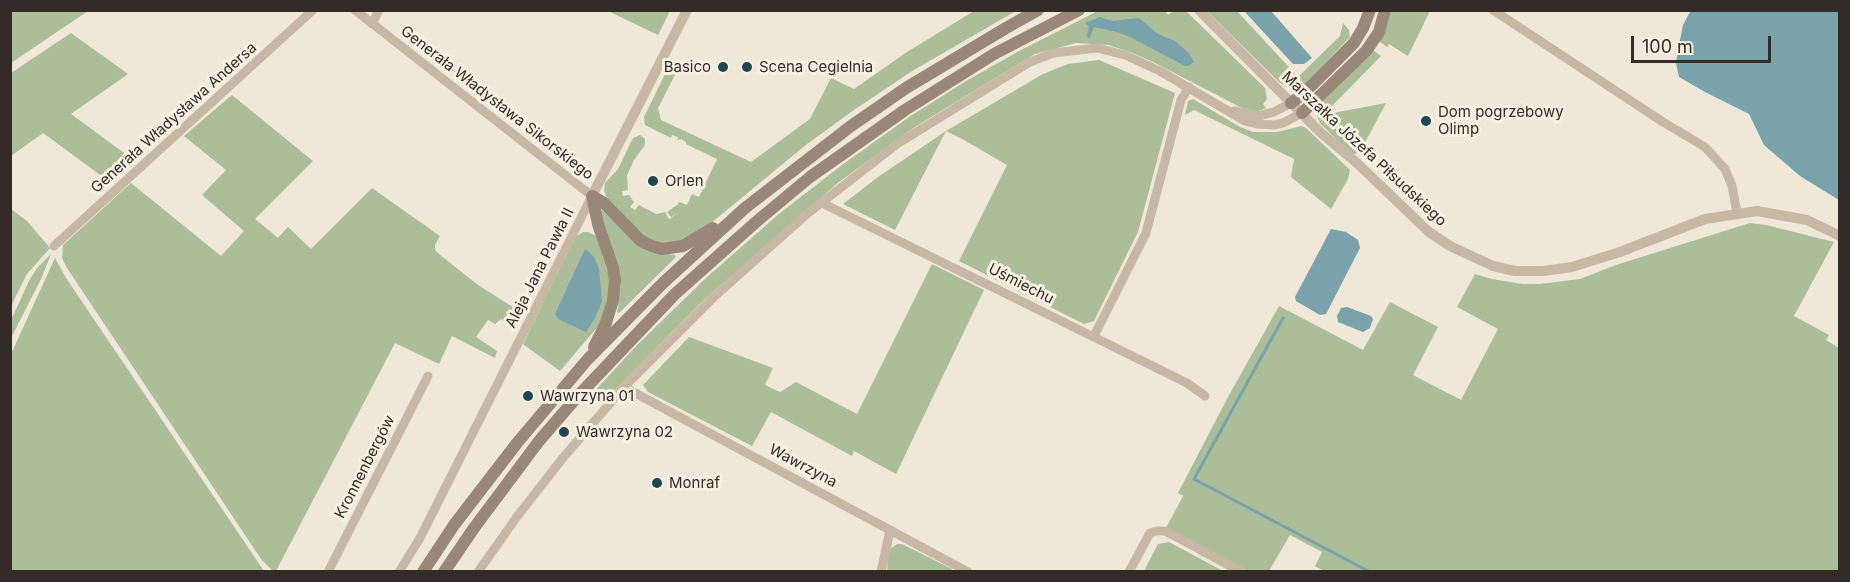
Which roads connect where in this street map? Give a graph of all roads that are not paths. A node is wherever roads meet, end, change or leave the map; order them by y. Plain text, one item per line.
1 (313, 10) edge
2 (356, 10) edge
3 (380, 10) edge
4 (687, 10) edge
5 (1038, 10) edge
6 (1079, 10) edge
7 (1199, 10) edge
8 (1370, 10) edge
9 (1385, 10) edge
10 (1493, 10) edge
11 (372, 24) junction
12 (1189, 87) junction
13 (1291, 103) junction
14 (1226, 108) junction
15 (1302, 113) junction
16 (592, 196) junction
17 (822, 203) junction
18 (745, 208) junction
19 (1737, 213) junction
20 (1839, 236) edge
21 (54, 246) dead end
22 (1094, 336) junction
23 (587, 360) junction
24 (428, 376) dead end
25 (624, 387) junction
26 (1205, 396) dead end
27 (891, 530) junction
28 (328, 572) edge
29 (399, 572) edge
30 (423, 572) edge
31 (444, 572) edge
32 (478, 572) edge
33 (881, 572) edge
34 (968, 572) edge
35 (1129, 572) edge
36 (1241, 572) edge

1 - 21 street, Generała Władysława Andersa
2 - 11 street, Generała Władysława Sikorskiego
3 - 11 street
4 - 16 street, Aleja Jana Pawła II
5 - 18 main road
6 - 31 main road
7 - 13 street, Marszałka Józefa Piłsudskiego
8 - 13 main road
9 - 15 main road
10 - 19 street
11 - 16 street, Generała Władysława Sikorskiego
12 - 14 street
12 - 17 street
12 - 22 street
13 - 14 street
13 - 15 street, Marszałka Józefa Piłsudskiego
14 - 15 street
15 - 19 street, Marszałka Józefa Piłsudskiego
16 - 18 main road
16 - 23 main road
16 - 29 street, Aleja Jana Pawła II
17 - 22 street, Uśmiechu
17 - 25 street
18 - 23 main road
19 - 20 street, Marszałka Józefa Piłsudskiego
22 - 26 street, Uśmiechu
23 - 30 main road
24 - 28 street, Kronnenbergów
25 - 27 street, Wawrzyna
25 - 32 street
27 - 33 street
27 - 34 street, Wawrzyna
35 - 36 street

